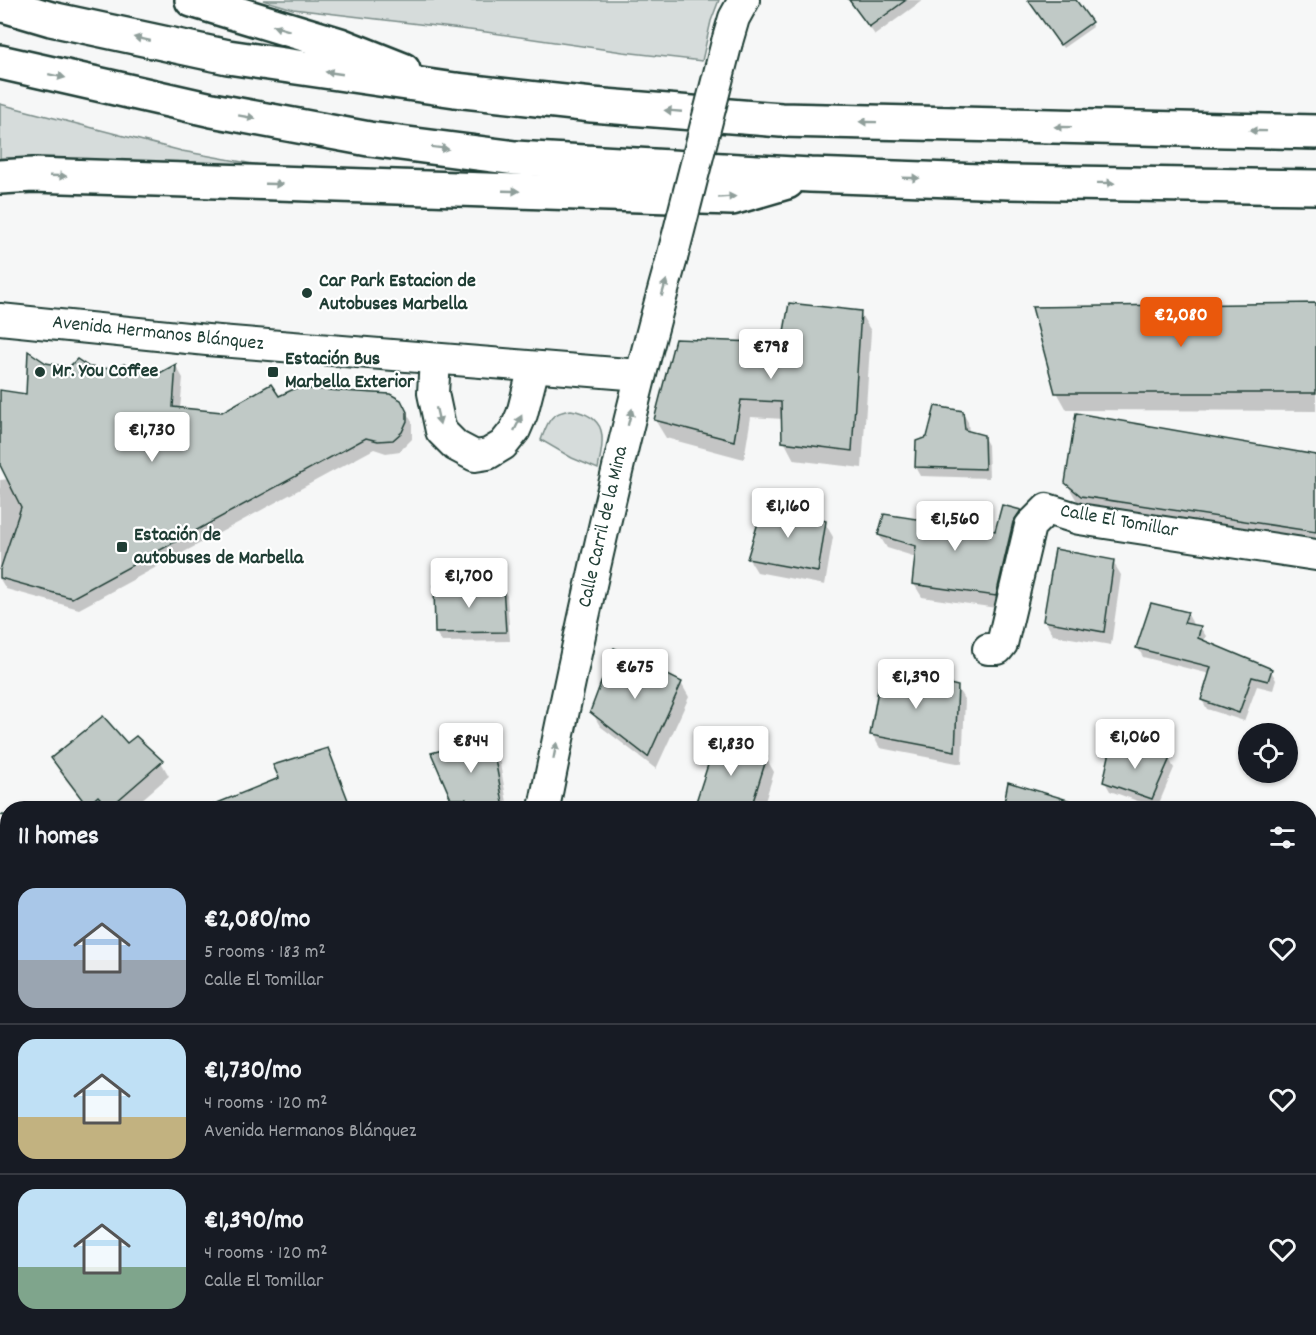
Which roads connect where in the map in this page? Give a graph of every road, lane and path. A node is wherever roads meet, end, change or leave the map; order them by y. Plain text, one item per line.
1 (192, 0) edge
2 (744, 0) edge
3 (0, 4) edge
4 (0, 62) edge
5 (455, 90) junction
6 (1316, 132) edge
7 (810, 175) junction
8 (0, 177) edge
9 (1316, 187) edge
10 (0, 319) edge
11 (435, 359) junction
12 (534, 368) junction
13 (640, 375) junction
14 (1316, 555) edge
15 (988, 649) dead end
16 (545, 801) edge

5 -> 1 highway
13 -> 2 street, Calle Carril de la Mina, bridge
5 -> 3 highway
4 -> 7 highway
6 -> 5 highway
8 -> 7 highway
7 -> 9 highway
10 - 11 street, Avenida Hermanos Blánquez
11 - 12 street, Avenida Hermanos Blánquez
11 -> 12 street
12 - 13 street, Avenida Hermanos Blánquez
16 -> 13 street, Calle Carril de la Mina
14 - 15 street, Calle El Tomillar

